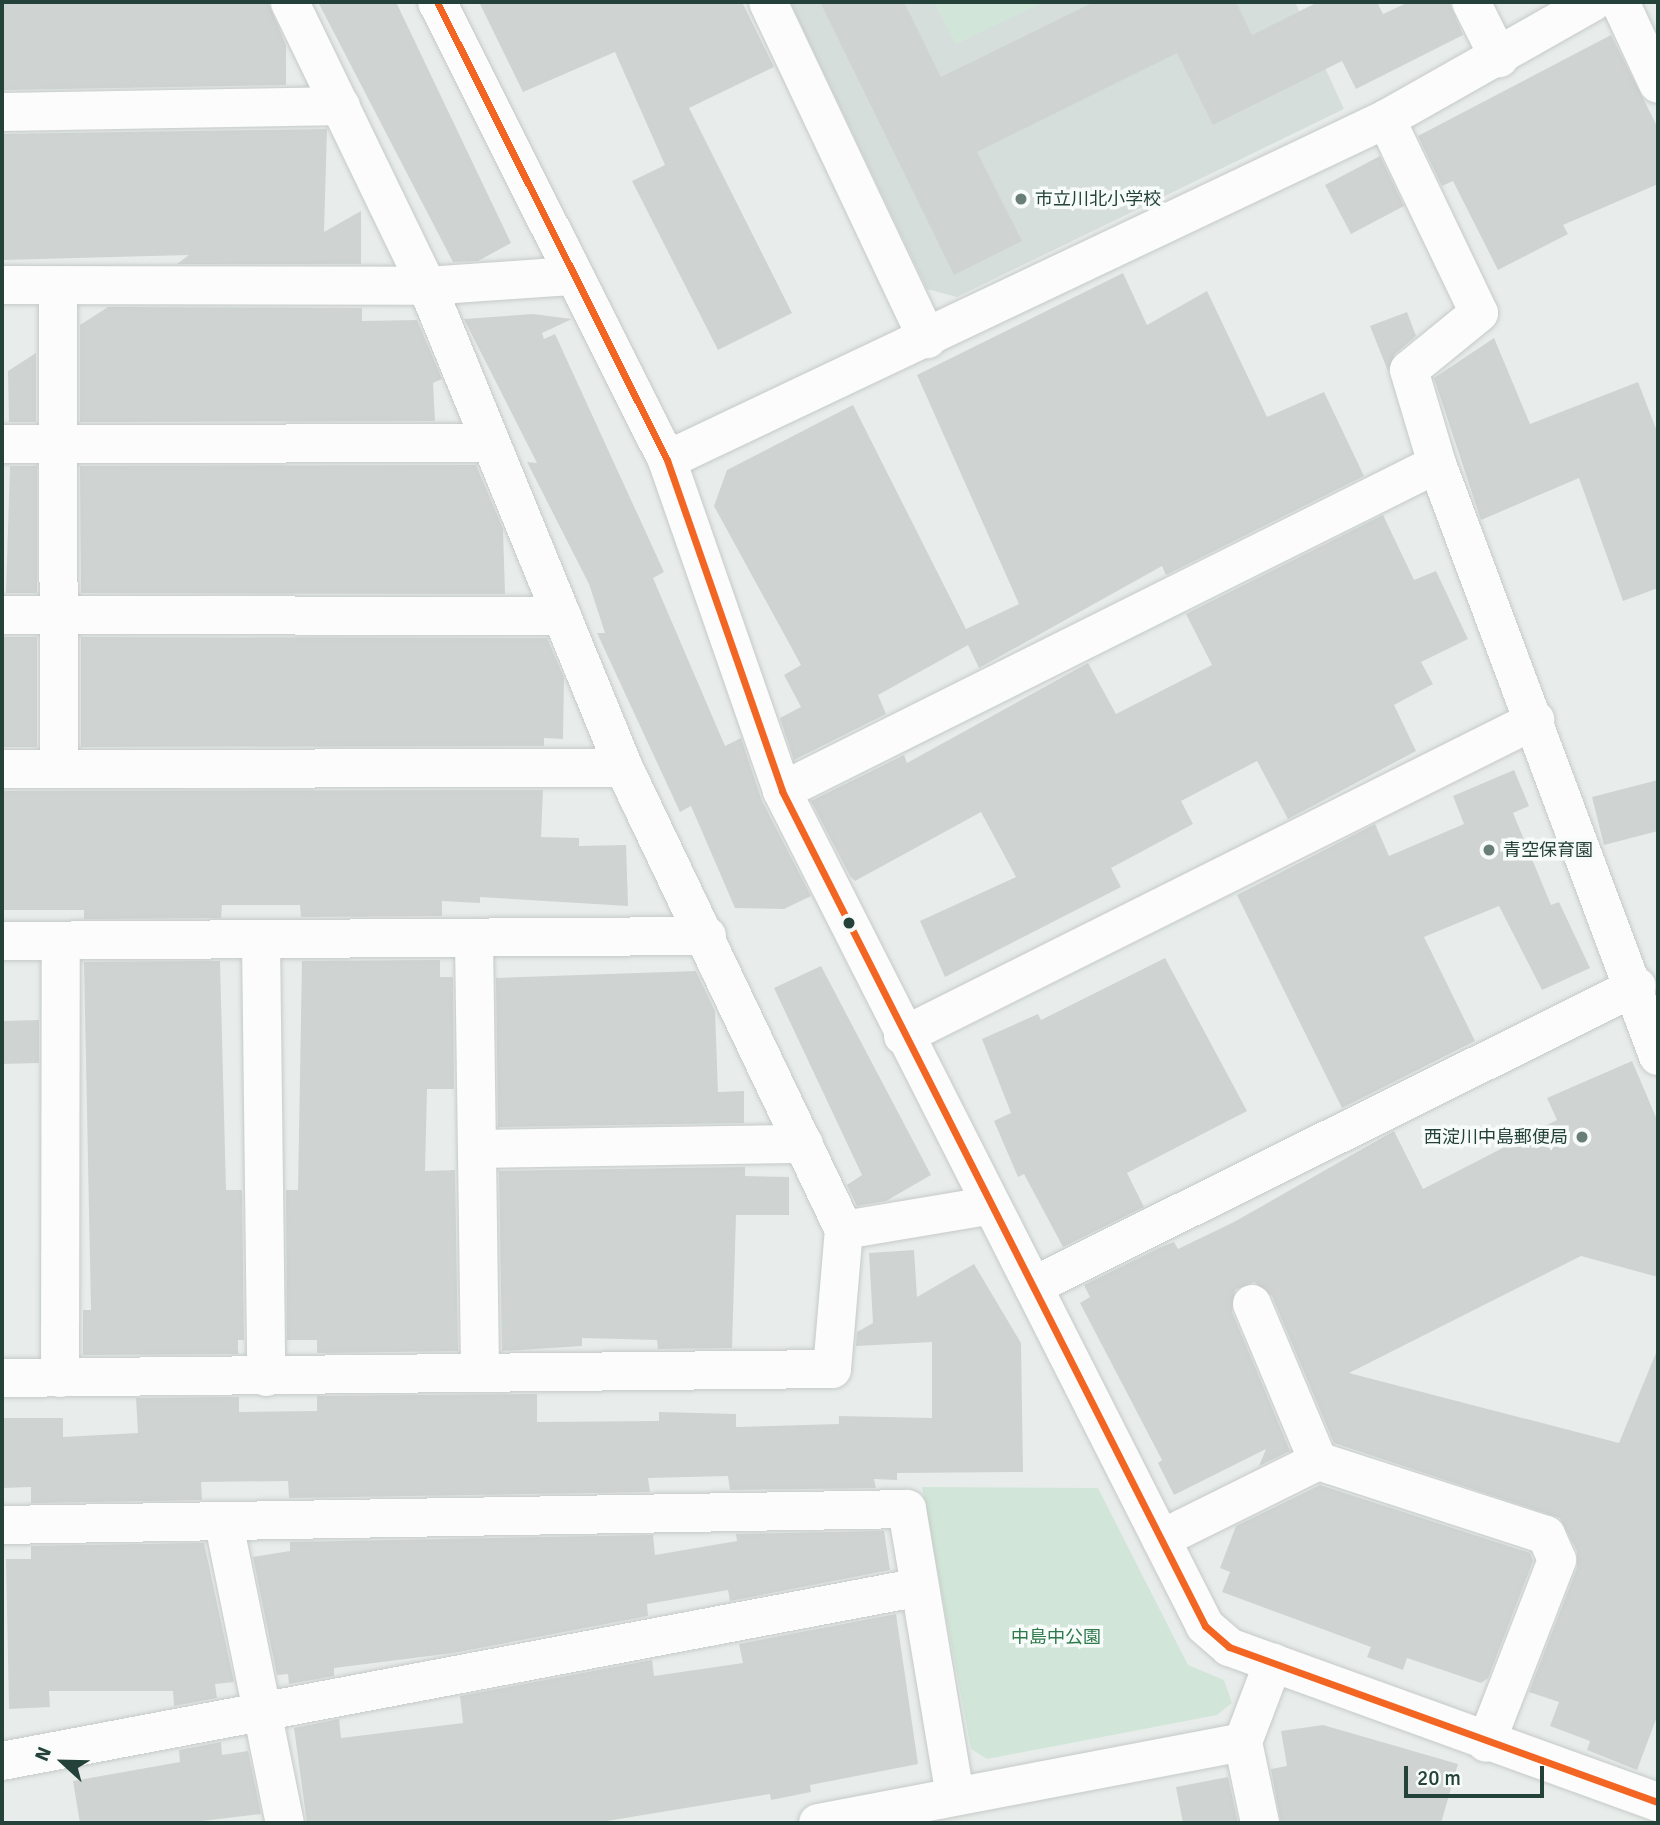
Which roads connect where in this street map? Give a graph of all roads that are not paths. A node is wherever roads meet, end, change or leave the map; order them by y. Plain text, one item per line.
1 (290, 2) edge
2 (437, 2) edge
3 (768, 2) edge
4 (1471, 2) edge
5 (1593, 2) edge
6 (1620, 2) edge
7 (1499, 58) junction
8 (1658, 84) edge
9 (341, 106) junction
10 (2, 112) edge
11 (1386, 119) junction
12 (571, 276) junction
13 (2, 285) edge
14 (58, 286) junction
15 (427, 286) junction
16 (927, 338) junction
17 (491, 443) junction
18 (2, 444) edge
19 (59, 444) junction
20 (667, 460) junction
21 (1437, 464) junction
22 (58, 614) junction
23 (2, 615) edge
24 (562, 616) junction
25 (1535, 720) junction
26 (624, 768) junction
27 (2, 769) edge
28 (60, 769) junction
29 (782, 791) junction
30 (707, 936) junction
31 (474, 938) junction
32 (261, 940) junction
33 (2, 941) edge
34 (61, 941) junction
35 (1637, 986) junction
36 (903, 1036) junction
37 (1658, 1056) edge
38 (804, 1144) junction
39 (477, 1149) junction
40 (987, 1206) junction
41 (844, 1230) junction
42 (1033, 1286) junction
43 (1252, 1304) dead end
44 (480, 1373) junction
45 (266, 1377) junction
46 (2, 1378) edge
47 (60, 1378) junction
48 (1318, 1461) junction
49 (224, 1524) junction
50 (2, 1525) edge
51 (1161, 1539) junction
52 (920, 1587) junction
53 (1273, 1663) junction
54 (262, 1711) junction
55 (1243, 1742) junction
56 (1486, 1743) junction
57 (2, 1761) edge
58 (955, 1796) junction
59 (1658, 1801) edge
60 (285, 1823) edge
61 (818, 1823) edge
62 (1260, 1823) edge

1 - 9 street
2 - 12 street
3 - 16 street
4 - 7 street
5 - 7 street
6 - 8 street
7 - 11 street
9 - 10 street
9 - 15 street
11 - 16 street
11 - 21 street
12 - 15 street
12 - 20 street
13 - 14 street
14 - 15 street
14 - 19 street
15 - 17 street
16 - 20 street
17 - 19 street
17 - 24 street
18 - 19 street
19 - 22 street
20 - 29 street
21 - 25 street
21 - 29 street
22 - 23 street
22 - 24 street
22 - 28 street
24 - 26 street
25 - 35 street
25 - 36 street
26 - 28 street
26 - 30 street
27 - 28 street
29 - 36 street
30 - 31 street
30 - 38 street
31 - 32 street
31 - 39 street
32 - 34 street
32 - 45 street
33 - 34 street
34 - 47 street
35 - 37 street
35 - 42 street
36 - 40 street
38 - 39 street
38 - 41 street
39 - 44 street
40 - 41 street
40 - 42 street
41 - 44 street
42 - 51 street
43 - 48 street
44 - 45 street
45 - 47 street
46 - 47 street
48 - 51 street
48 - 56 street
49 - 50 street
49 - 52 street
49 - 54 street
51 - 53 street
52 - 54 street
52 - 58 street
53 - 55 street
53 - 56 street
54 - 57 street
54 - 60 street
55 - 58 street
55 - 62 street
56 - 59 street
58 - 61 street

